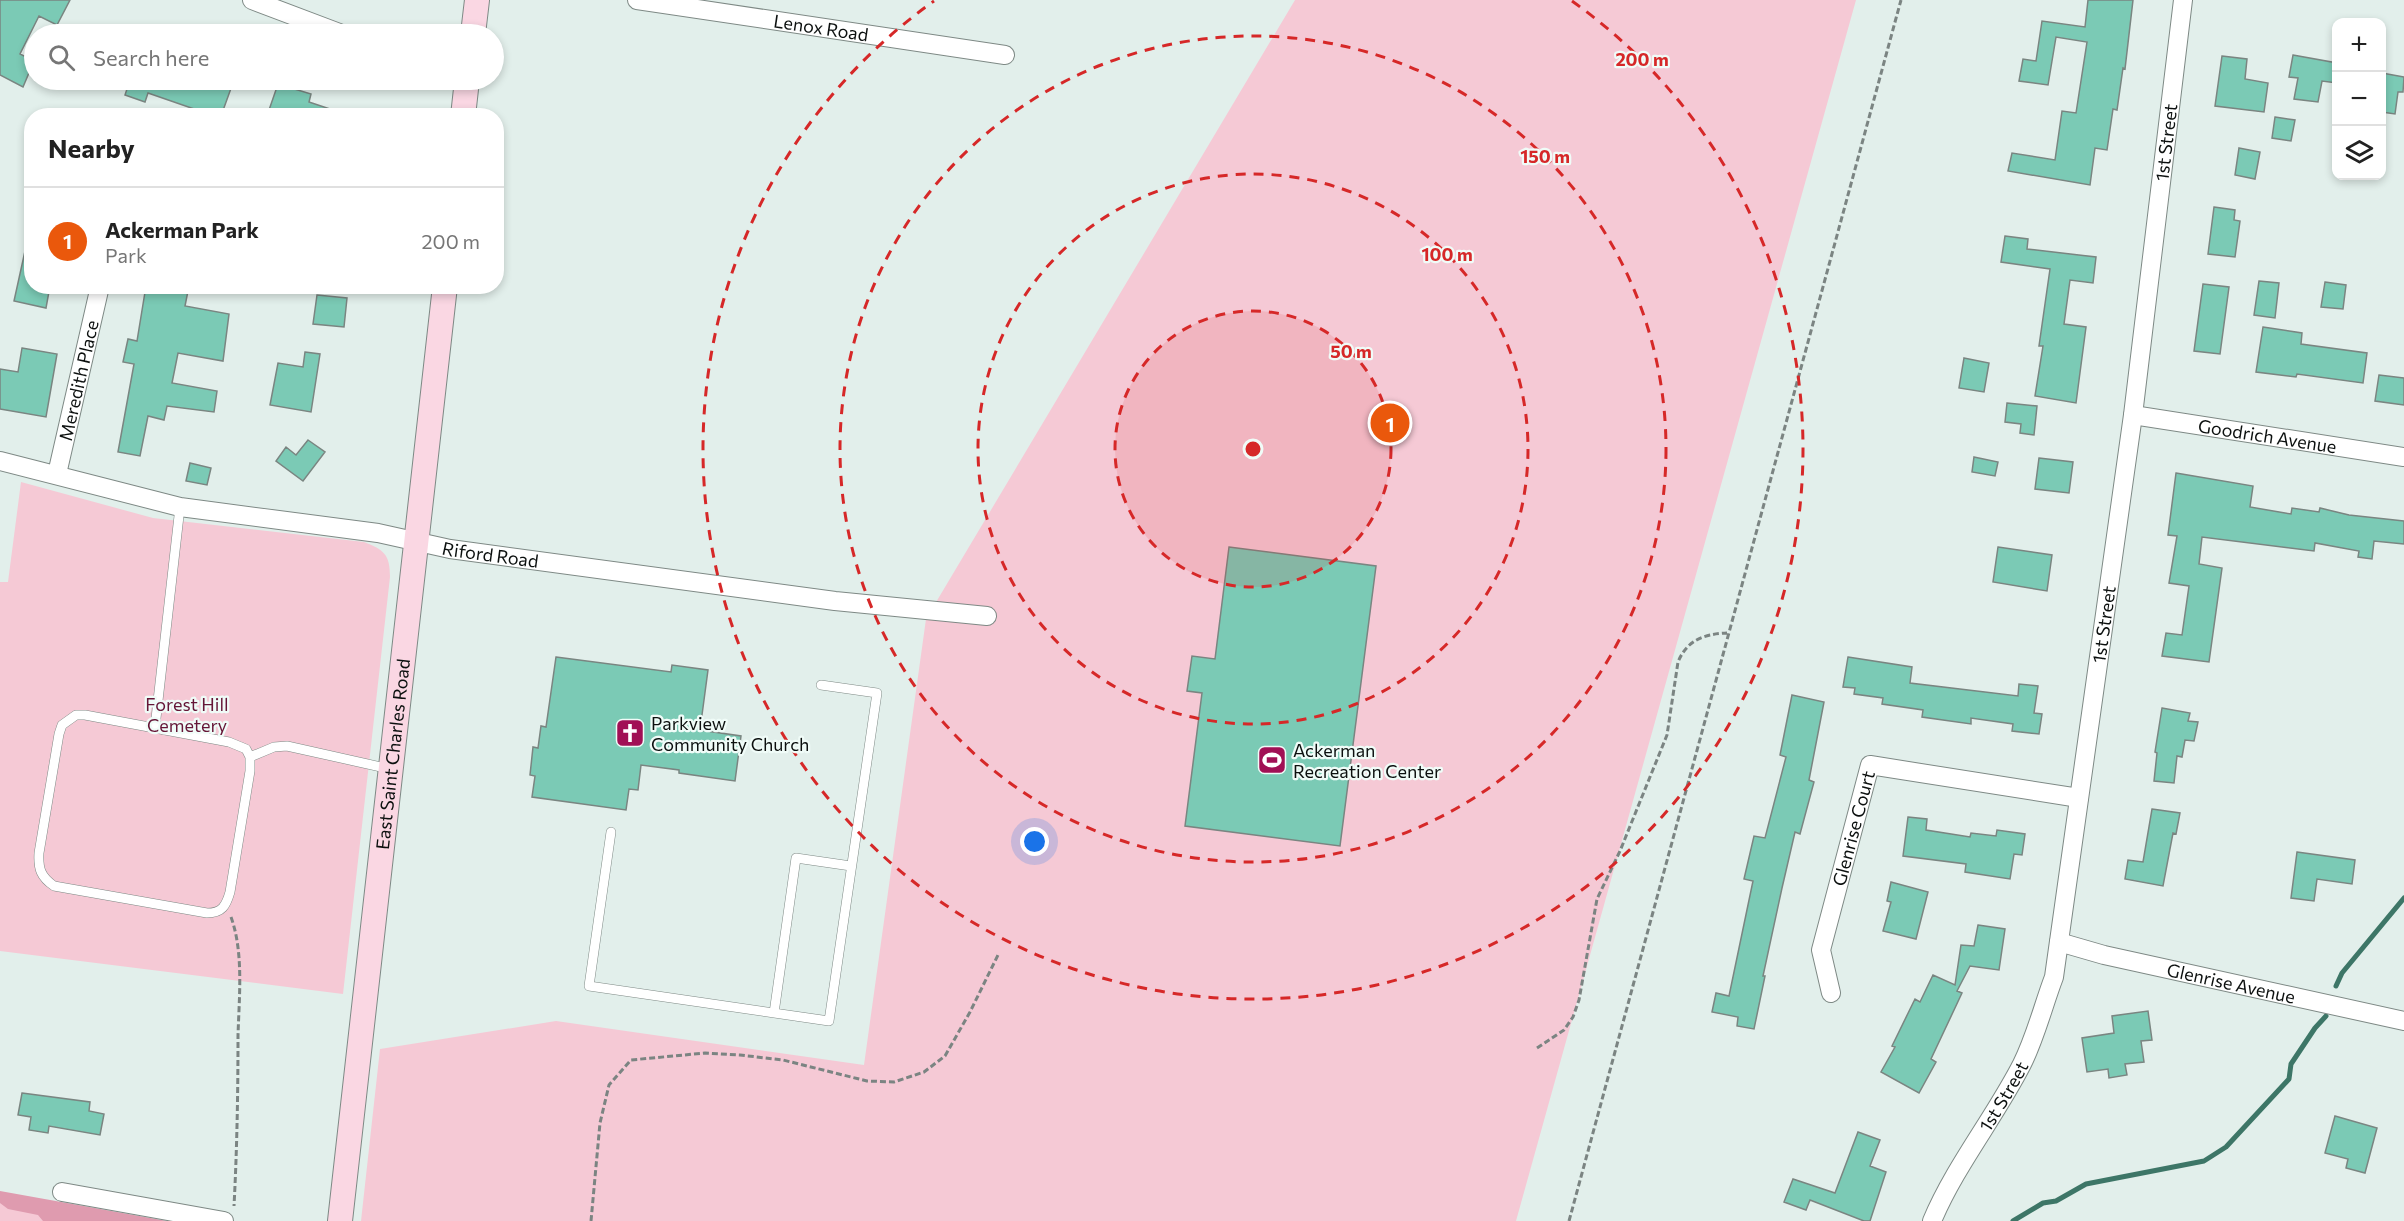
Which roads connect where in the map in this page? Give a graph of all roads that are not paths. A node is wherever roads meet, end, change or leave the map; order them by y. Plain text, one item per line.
1 (252, 0) edge
2 (477, 0) edge
3 (637, 0) edge
4 (2183, 0) edge
5 (316, 24) edge
6 (474, 24) edge
7 (1005, 56) dead end
8 (464, 90) edge
9 (463, 108) edge
10 (98, 294) edge
11 (444, 294) edge
12 (2133, 415) junction
13 (2404, 457) edge
14 (0, 461) edge
15 (57, 474) junction
16 (180, 507) junction
17 (416, 541) junction
18 (987, 616) dead end
19 (821, 685) dead end
20 (155, 727) junction
21 (250, 757) junction
22 (390, 769) junction
23 (2079, 798) junction
24 (611, 832) dead end
25 (851, 866) junction
26 (2059, 942) junction
27 (1832, 993) dead end
28 (774, 1013) junction
29 (2404, 1021) edge
30 (62, 1192) dead end
31 (229, 1215) edge
32 (340, 1221) edge
33 (1932, 1221) edge

1 - 5 street
2 - 6 main road
3 - 7 street, Lenox Road
4 - 12 street, 1st Street
8 - 9 main road
10 - 15 street, Meredith Place
11 - 17 main road, East Saint Charles Road
12 - 13 street, Goodrich Avenue
12 - 23 street, 1st Street
14 - 15 street, Riford Road
15 - 16 street, Riford Road
16 - 17 street, Riford Road
16 - 20 lane
17 - 18 street, Riford Road
17 - 22 main road, East Saint Charles Road
19 - 25 lane
20 - 21 lane
20 - 21 lane
21 - 22 lane
22 - 32 main road, East Saint Charles Road
23 - 26 street, 1st Street
23 - 27 street, Glenrise Court
24 - 28 lane
25 - 28 lane
25 - 28 lane
26 - 29 street, Glenrise Avenue
26 - 33 street, 1st Street
30 - 31 street

